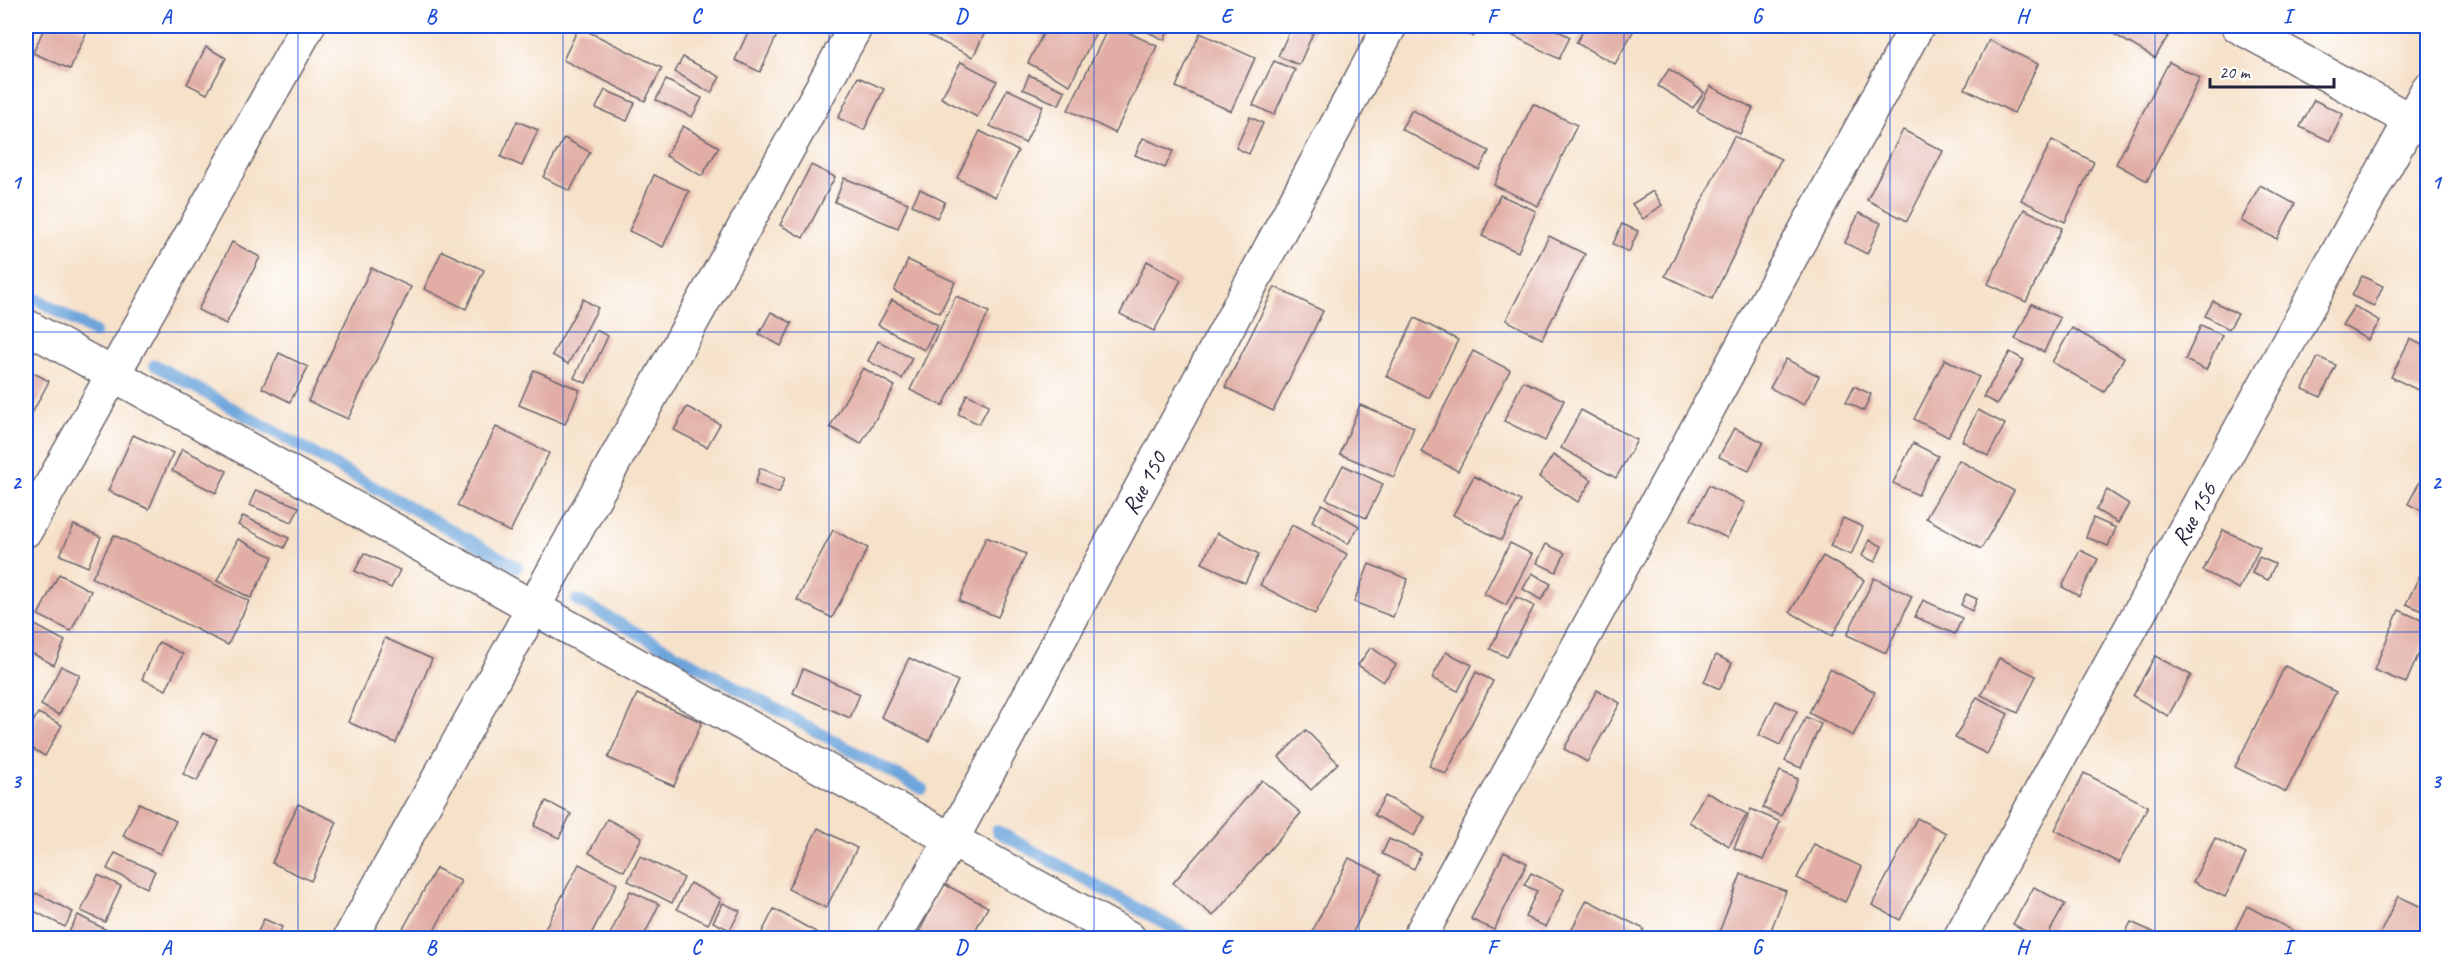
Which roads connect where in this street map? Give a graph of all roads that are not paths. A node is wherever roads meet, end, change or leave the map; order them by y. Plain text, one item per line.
1 (308, 26) edge
2 (856, 26) edge
3 (1390, 26) edge
4 (1917, 26) edge
5 (2238, 26) edge
6 (2427, 89) edge
7 (2419, 125) edge
8 (26, 326) edge
9 (112, 372) junction
10 (26, 530) edge
11 (533, 608) junction
12 (951, 841) junction
13 (350, 939) edge
14 (893, 939) edge
15 (1129, 939) edge
16 (1419, 939) edge
17 (1960, 939) edge

1 - 9 street
2 - 11 street
3 - 12 street, Rue 150
4 - 16 street
5 - 7 street
6 - 7 street, Rue 156
7 - 17 street, Rue 156
8 - 9 street
9 - 10 street
9 - 11 street
11 - 12 street
11 - 13 street
12 - 14 street, Rue 150
12 - 15 street

